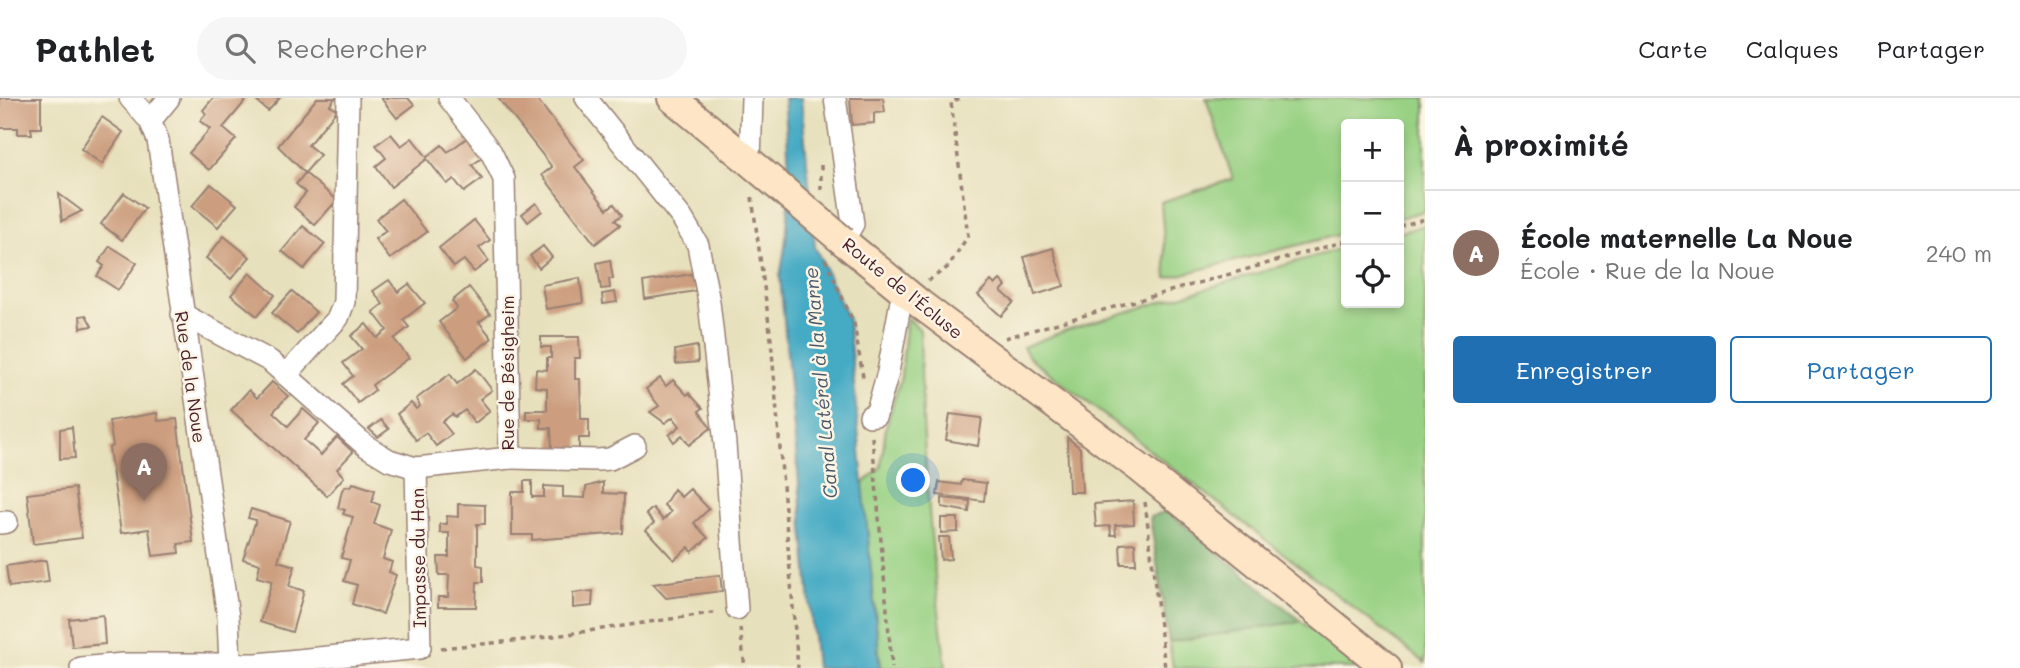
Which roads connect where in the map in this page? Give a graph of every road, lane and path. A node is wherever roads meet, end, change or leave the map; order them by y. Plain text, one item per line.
1 (130, 98) edge
2 (169, 98) edge
3 (348, 98) edge
4 (449, 98) edge
5 (586, 98) edge
6 (672, 98) edge
7 (752, 98) edge
8 (835, 98) edge
9 (961, 98) edge
10 (150, 121) junction
11 (750, 162) junction
12 (821, 167) dead end
13 (821, 190) dead end
14 (1425, 219) edge
15 (1404, 225) edge
16 (843, 240) junction
17 (1341, 242) edge
18 (903, 290) junction
19 (182, 314) junction
20 (976, 346) junction
21 (286, 375) junction
22 (870, 416) dead end
23 (635, 446) dead end
24 (510, 457) junction
25 (416, 468) junction
26 (1141, 469) junction
27 (737, 609) junction
28 (420, 648) junction
29 (230, 664) junction
30 (81, 668) edge
31 (745, 668) edge
32 (798, 668) edge
33 (1165, 668) edge
34 (1387, 668) edge

1 - 10 street, Rue de la Noue
2 - 10 street
3 - 21 street
4 - 24 street, Rue de Bésigheim
5 - 27 street
6 - 11 main road, Route de l'Écluse
7 - 11 street
8 - 16 street
9 - 18 path
10 - 19 street, Rue de la Noue
11 - 16 main road, Route de l'Écluse, bridge
11 - 32 path
12 - 13 path
14 - 15 path
16 - 18 main road, Route de l'Écluse
17 - 20 path
18 - 20 main road, Route de l'Écluse
18 - 22 street
19 - 21 street, Rue de Bésigheim
19 - 29 street, Rue de la Noue
20 - 26 main road, Route de l'Écluse
21 - 25 street, Rue de Bésigheim
23 - 24 street
24 - 25 street, Rue de Bésigheim
25 - 28 street, Impasse du Han
26 - 33 path
26 - 34 main road, Route de l'Écluse
27 - 28 path
27 - 31 path
28 - 29 street
29 - 30 street

